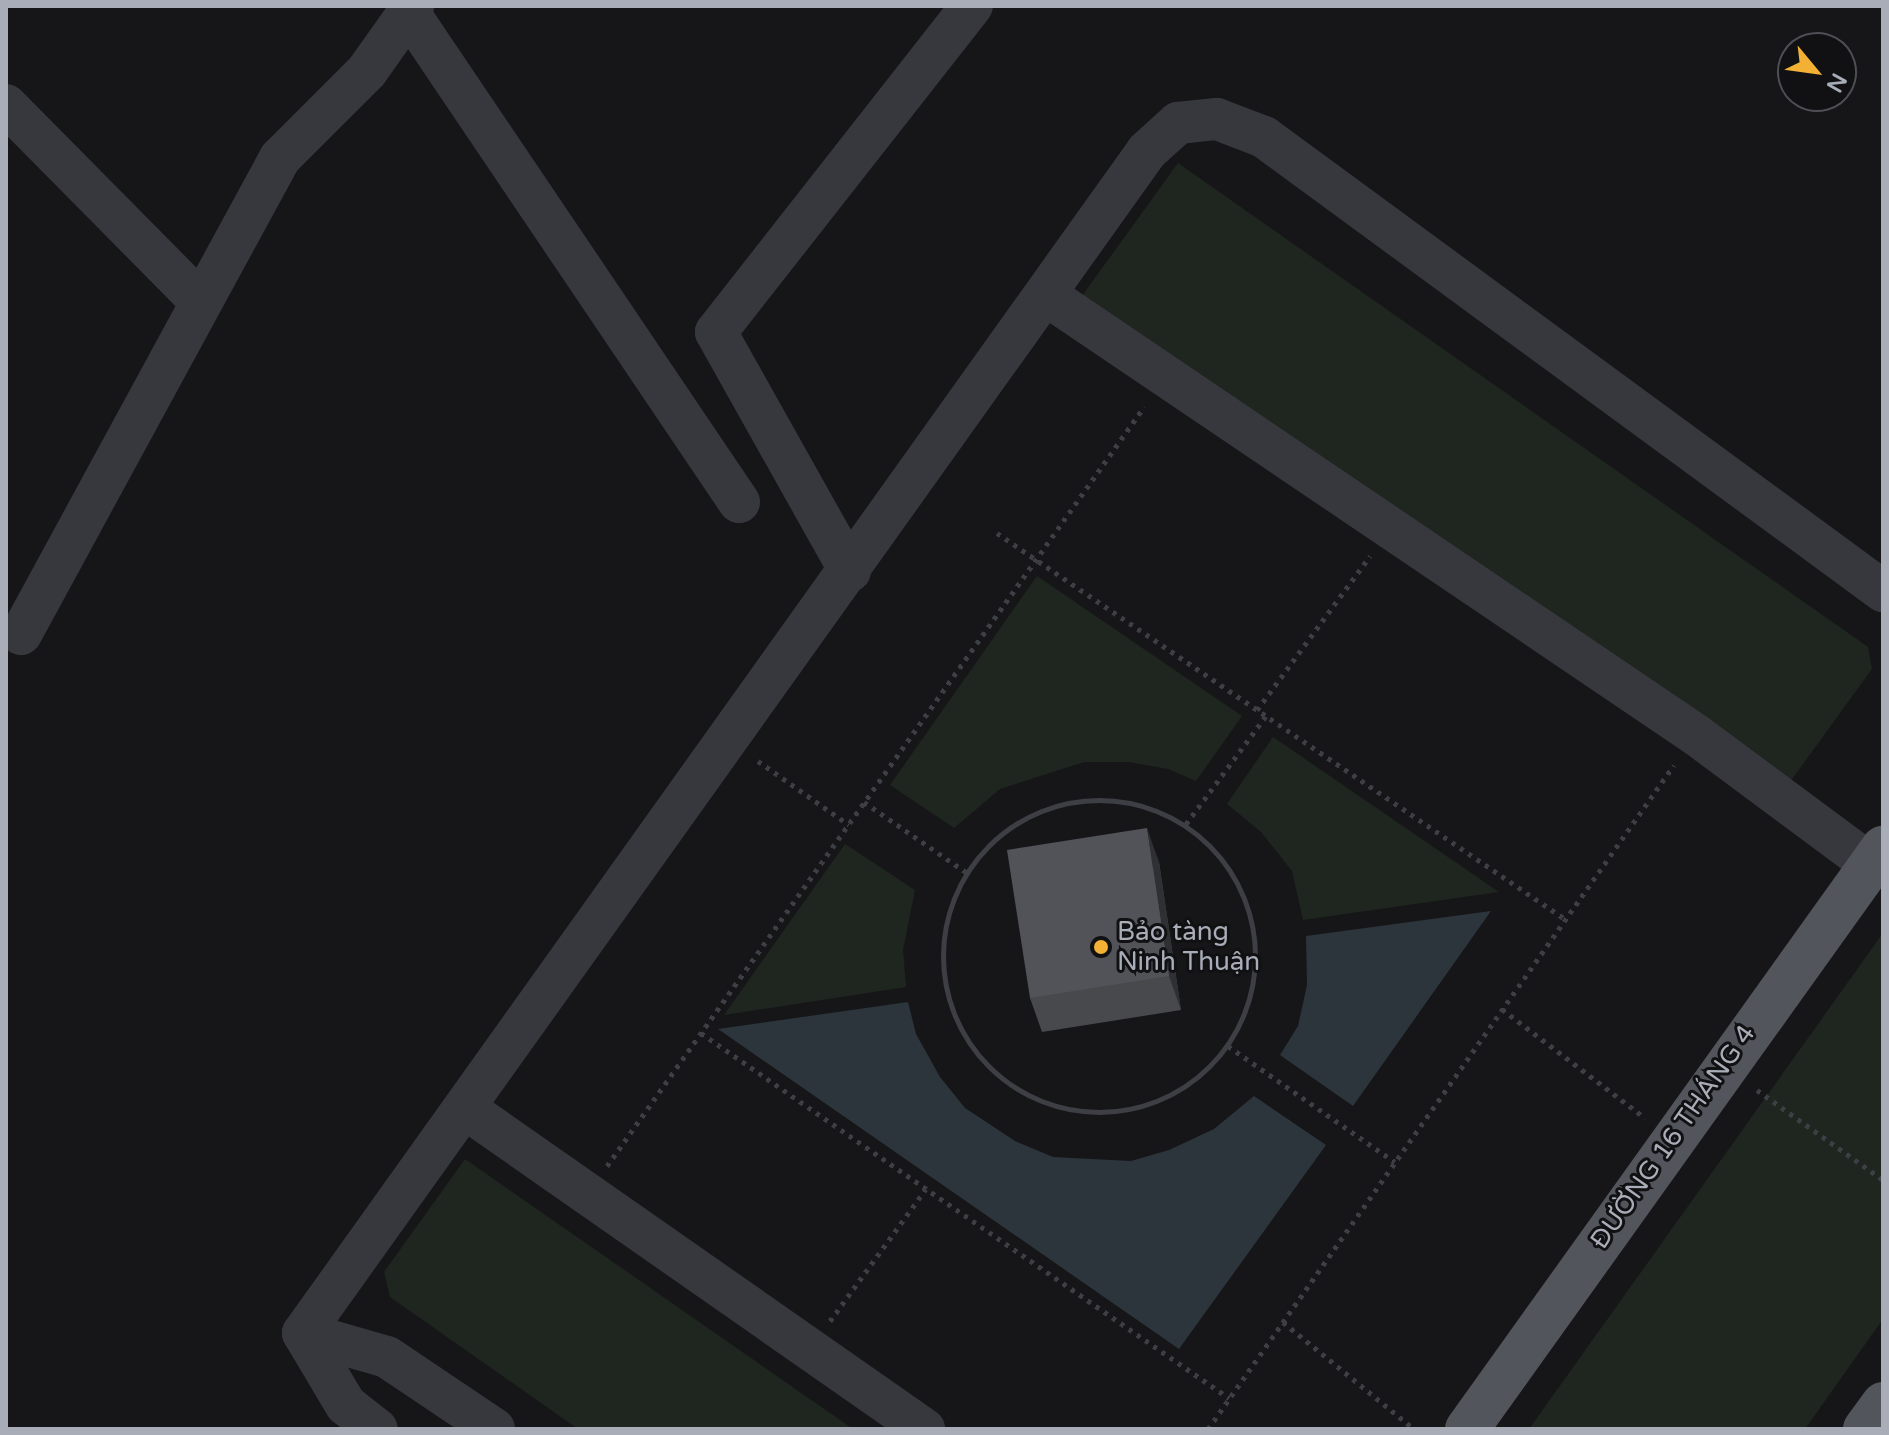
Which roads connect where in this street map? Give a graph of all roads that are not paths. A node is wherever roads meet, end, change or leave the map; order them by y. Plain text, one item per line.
1 (972, 6) edge
2 (411, 9) edge
3 (6, 105) edge
4 (1046, 295) junction
5 (200, 301) junction
6 (739, 502) dead end
7 (850, 571) junction
8 (1883, 591) edge
9 (21, 634) dead end
10 (1876, 856) edge
11 (466, 1109) junction
12 (303, 1333) junction
13 (1883, 1404) edge
14 (371, 1427) edge
15 (494, 1429) edge
16 (924, 1429) edge
17 (1467, 1429) edge
18 (1865, 1429) edge

1 - 7 street
2 - 5 street
2 - 6 street
3 - 5 street
4 - 7 street
4 - 8 street
4 - 10 street
5 - 9 street
7 - 11 street
10 - 17 main road, ĐƯỜNG 16 THÁNG 4
11 - 12 street
11 - 16 street
12 - 14 street
12 - 15 street
13 - 18 main road

